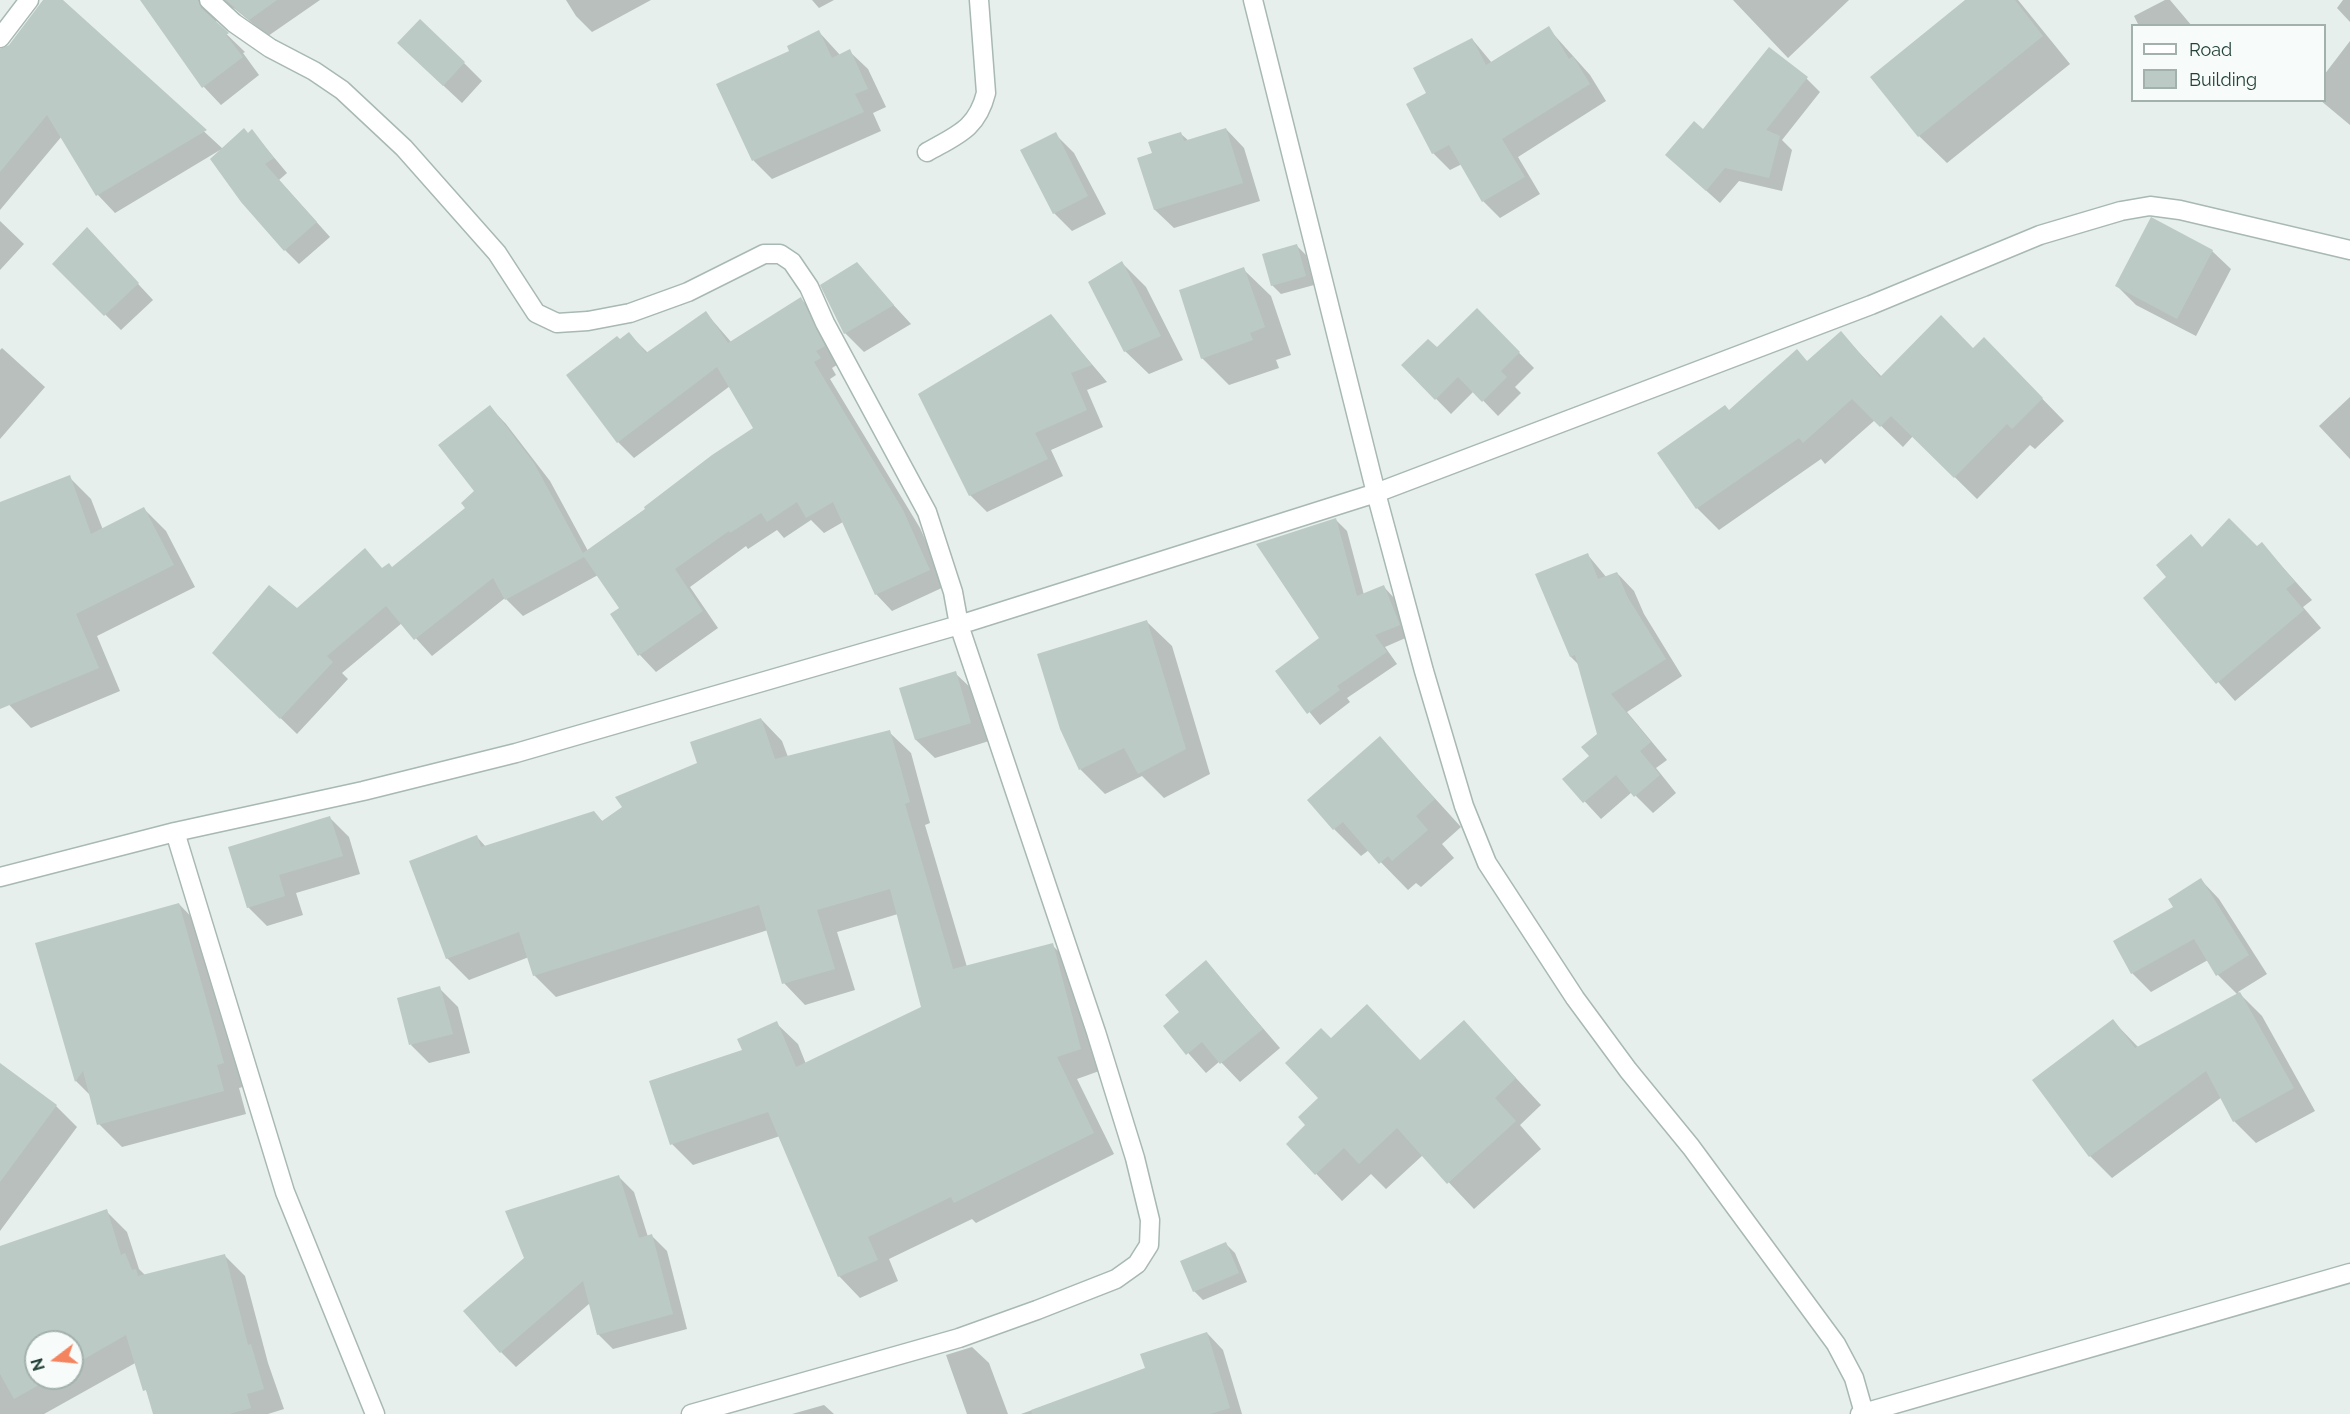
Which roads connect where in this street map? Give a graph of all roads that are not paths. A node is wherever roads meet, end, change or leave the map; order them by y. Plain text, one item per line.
1 (29, 0) edge
2 (209, 0) edge
3 (979, 0) edge
4 (1253, 0) edge
5 (0, 38) edge
6 (927, 152) dead end
7 (2350, 250) edge
8 (1376, 493) junction
9 (959, 625) junction
10 (175, 832) junction
11 (0, 877) edge
12 (2350, 1273) edge
13 (1862, 1413) edge
14 (375, 1414) edge
15 (691, 1414) edge

1 - 5 street
2 - 9 street
3 - 6 street
4 - 8 street
7 - 8 street
8 - 9 street
8 - 13 street
9 - 10 street
9 - 15 street
10 - 11 street
10 - 14 street
12 - 13 street

